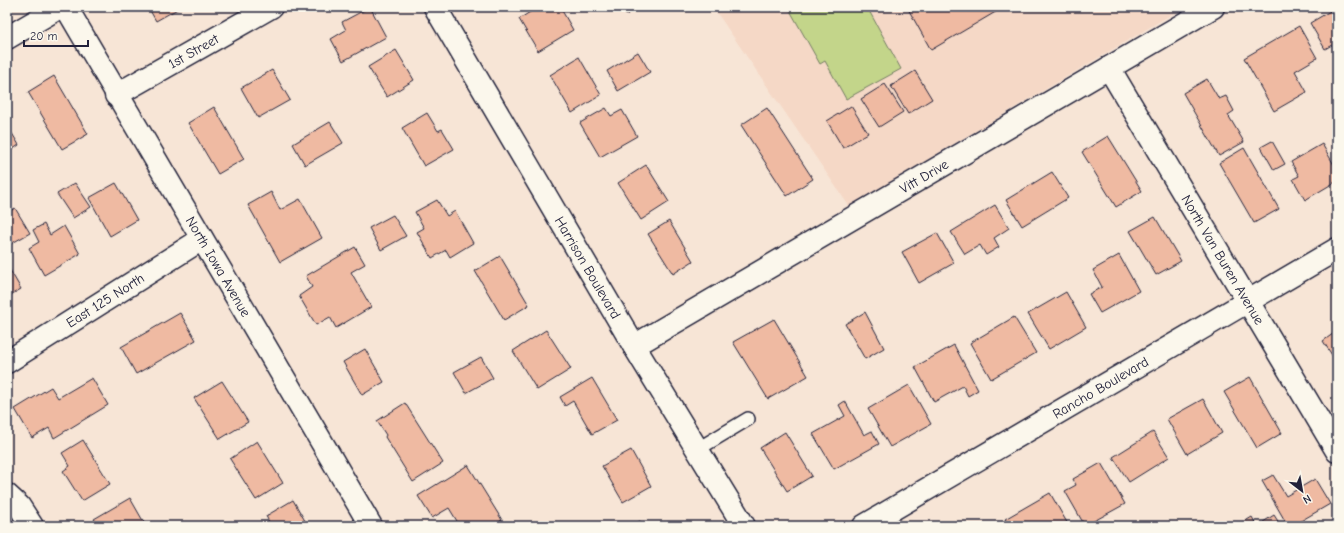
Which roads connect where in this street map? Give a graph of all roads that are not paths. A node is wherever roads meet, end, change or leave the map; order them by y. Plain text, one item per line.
1 (60, 7) edge
2 (66, 7) edge
3 (271, 7) edge
4 (435, 7) edge
5 (1213, 7) edge
6 (7, 38) edge
7 (1110, 68) junction
8 (116, 95) junction
9 (202, 239) junction
10 (1337, 249) edge
11 (1247, 301) junction
12 (634, 346) junction
13 (7, 362) edge
14 (748, 419) dead end
15 (698, 449) junction
16 (1337, 451) edge
17 (7, 495) edge
18 (32, 526) edge
19 (371, 526) edge
20 (744, 526) edge
21 (864, 526) edge

1 - 6 street
2 - 8 street, North Iowa Avenue
3 - 8 street, 1st Street
4 - 12 street, Harrison Boulevard
5 - 7 street, Vitt Drive
7 - 11 street, North Van Buren Avenue
7 - 12 street, Vitt Drive
8 - 9 street, North Iowa Avenue
9 - 13 street, East 125 North
9 - 19 street, North Iowa Avenue
10 - 11 street, Rancho Boulevard
11 - 16 street, North Van Buren Avenue
11 - 21 street, Rancho Boulevard
12 - 15 street, Harrison Boulevard
14 - 15 lane
15 - 20 street, Harrison Boulevard
17 - 18 street

